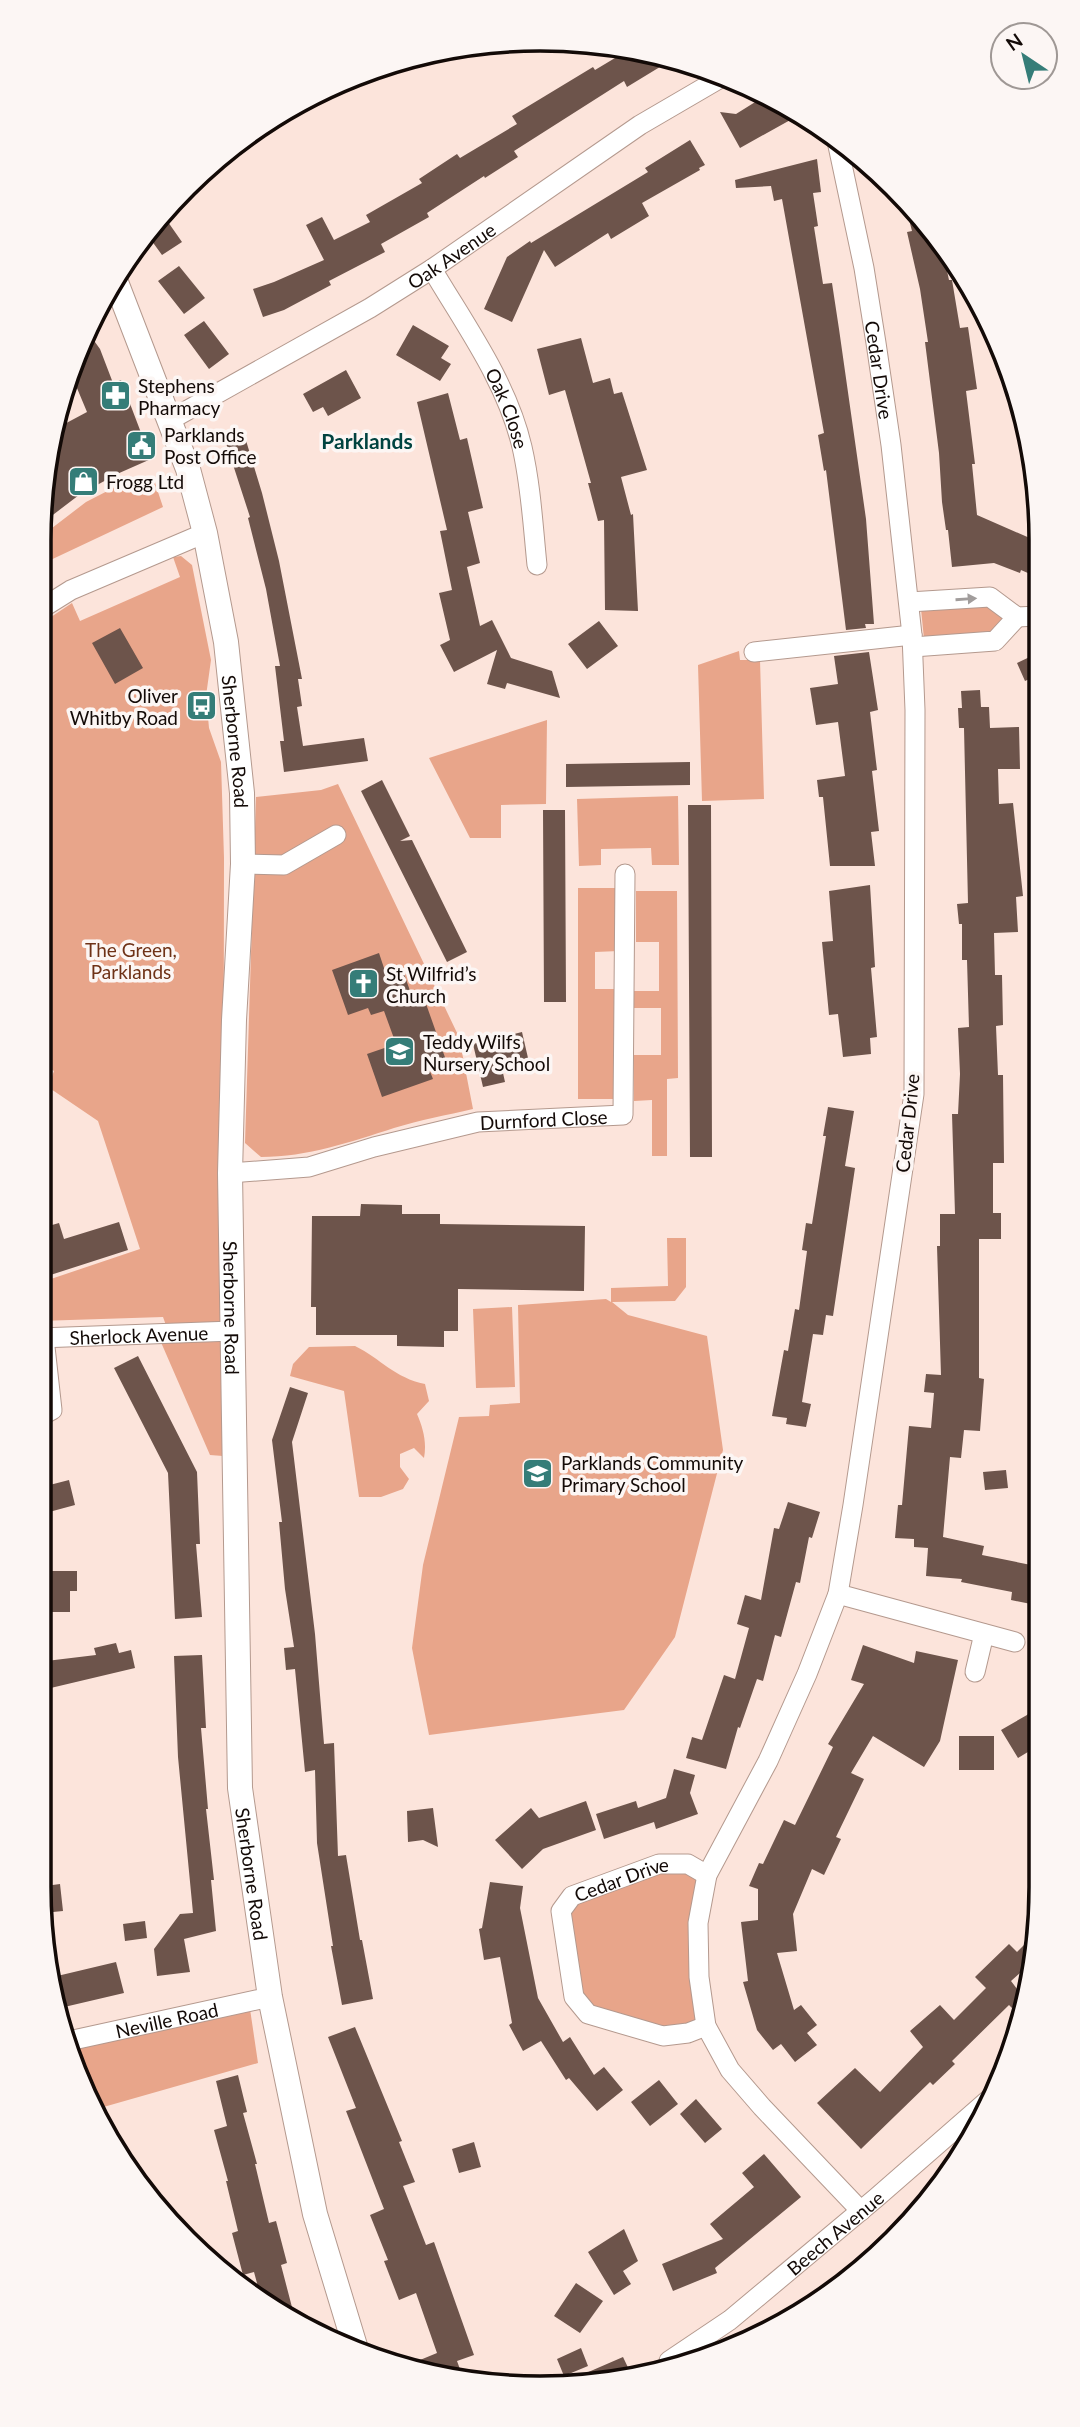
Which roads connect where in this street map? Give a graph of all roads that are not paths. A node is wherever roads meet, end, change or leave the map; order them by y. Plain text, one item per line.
1 (713, 83) edge
2 (841, 154) edge
3 (432, 269) junction
4 (119, 290) edge
5 (170, 420) junction
6 (205, 533) junction
7 (537, 565) dead end
8 (51, 602) edge
9 (909, 602) junction
10 (1029, 616) edge
11 (1017, 617) junction
12 (913, 641) junction
13 (754, 652) dead end
14 (336, 835) dead end
15 (243, 864) junction
16 (625, 874) dead end
17 (230, 1173) junction
18 (233, 1331) junction
19 (51, 1338) edge
20 (838, 1594) junction
21 (984, 1634) junction
22 (1015, 1642) dead end
23 (975, 1672) dead end
24 (707, 1875) junction
25 (270, 1997) junction
26 (706, 2026) junction
27 (75, 2039) edge
28 (974, 2112) edge
29 (861, 2211) junction
30 (353, 2339) edge
31 (674, 2358) edge

1 - 3 street, Oak Avenue
2 - 9 street, Cedar Drive
3 - 5 street, Oak Avenue
3 - 7 street, Oak Close
4 - 5 street, Sherborne Road
5 - 6 street, Sherborne Road
6 - 8 street
6 - 15 street, Sherborne Road
9 -> 11 street
9 - 12 street, Cedar Drive
10 - 11 street
11 - 12 street
12 - 13 street
12 - 20 street, Cedar Drive
14 - 15 street
15 - 17 street, Sherborne Road
16 - 17 street, Durnford Close
17 - 18 street, Sherborne Road
18 - 19 street, Sherlock Avenue
18 - 25 street, Sherborne Road
20 - 21 street
20 - 24 street, Cedar Drive
21 - 22 street
21 - 23 street
24 - 26 street, Cedar Drive
24 - 26 street, Cedar Drive
25 - 27 street, Neville Road
25 - 30 street, Sherborne Road
26 - 29 street, Cedar Drive
28 - 29 street, Beech Avenue
29 - 31 street, Beech Avenue

